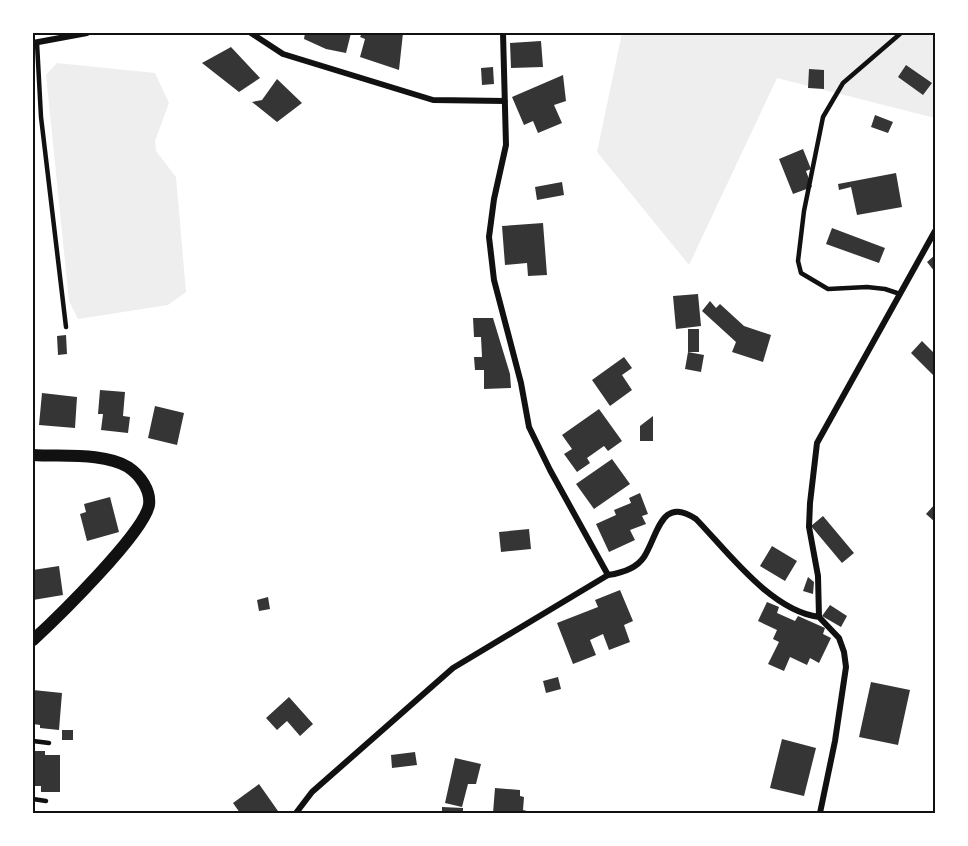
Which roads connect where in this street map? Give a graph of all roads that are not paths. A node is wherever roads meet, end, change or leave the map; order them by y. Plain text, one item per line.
1 (87, 33) edge
2 (251, 33) edge
3 (503, 33) edge
4 (901, 33) edge
5 (35, 43) edge
6 (505, 101) junction
7 (935, 231) edge
8 (900, 294) junction
9 (66, 327) dead end
10 (33, 455) edge
11 (608, 575) junction
12 (819, 617) junction
13 (33, 640) edge
14 (33, 741) edge
15 (49, 743) dead end
16 (33, 799) edge
17 (46, 801) dead end
18 (296, 813) edge
19 (820, 813) edge

1 - 5 street
2 - 6 street
3 - 6 street
4 - 8 lane
5 - 9 lane
6 - 11 street
7 - 8 street
8 - 12 street
10 - 13 main road
11 - 12 street
11 - 18 street
12 - 19 street
14 - 15 lane
16 - 17 lane

